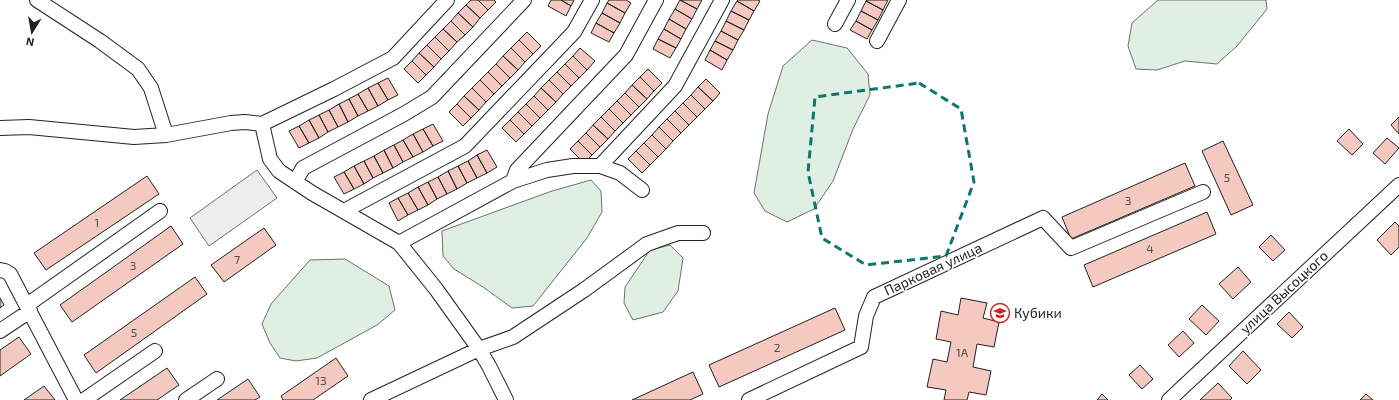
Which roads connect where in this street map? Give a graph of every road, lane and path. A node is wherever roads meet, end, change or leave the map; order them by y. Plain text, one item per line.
1 (37, 0) edge
2 (447, 0) edge
3 (524, 0) edge
4 (592, 0) edge
5 (656, 0) edge
6 (722, 0) edge
7 (848, 0) edge
8 (899, 0) edge
9 (835, 24) dead end
10 (877, 41) dead end
11 (262, 124) junction
12 (0, 128) edge
13 (166, 135) junction
14 (600, 166) junction
15 (513, 181) junction
16 (295, 182) junction
17 (1399, 185) edge
18 (642, 190) dead end
19 (1203, 192) dead end
20 (160, 211) dead end
21 (344, 211) junction
22 (703, 233) dead end
23 (400, 243) junction
24 (0, 270) edge
25 (28, 308) junction
26 (0, 331) edge
27 (479, 349) junction
28 (155, 351) dead end
29 (216, 379) dead end
30 (76, 400) edge
31 (84, 400) edge
32 (186, 400) edge
33 (371, 400) edge
34 (506, 400) edge
35 (749, 400) edge
36 (1169, 400) edge

1 - 13 street
2 - 11 street
3 - 16 street
4 - 21 street
5 - 15 street
6 - 14 street
7 - 9 street
8 - 10 street
11 - 13 street
11 - 16 street
12 - 13 street
14 - 15 street
14 - 18 street
15 - 23 street
16 - 21 street
17 - 36 street, улица Высоцкого
19 - 35 street, Парковая улица
20 - 25 street
21 - 23 street
22 - 27 street
23 - 27 street
24 - 25 street
25 - 26 street
25 - 30 street
27 - 33 street
27 - 34 street
28 - 31 street
29 - 32 street

